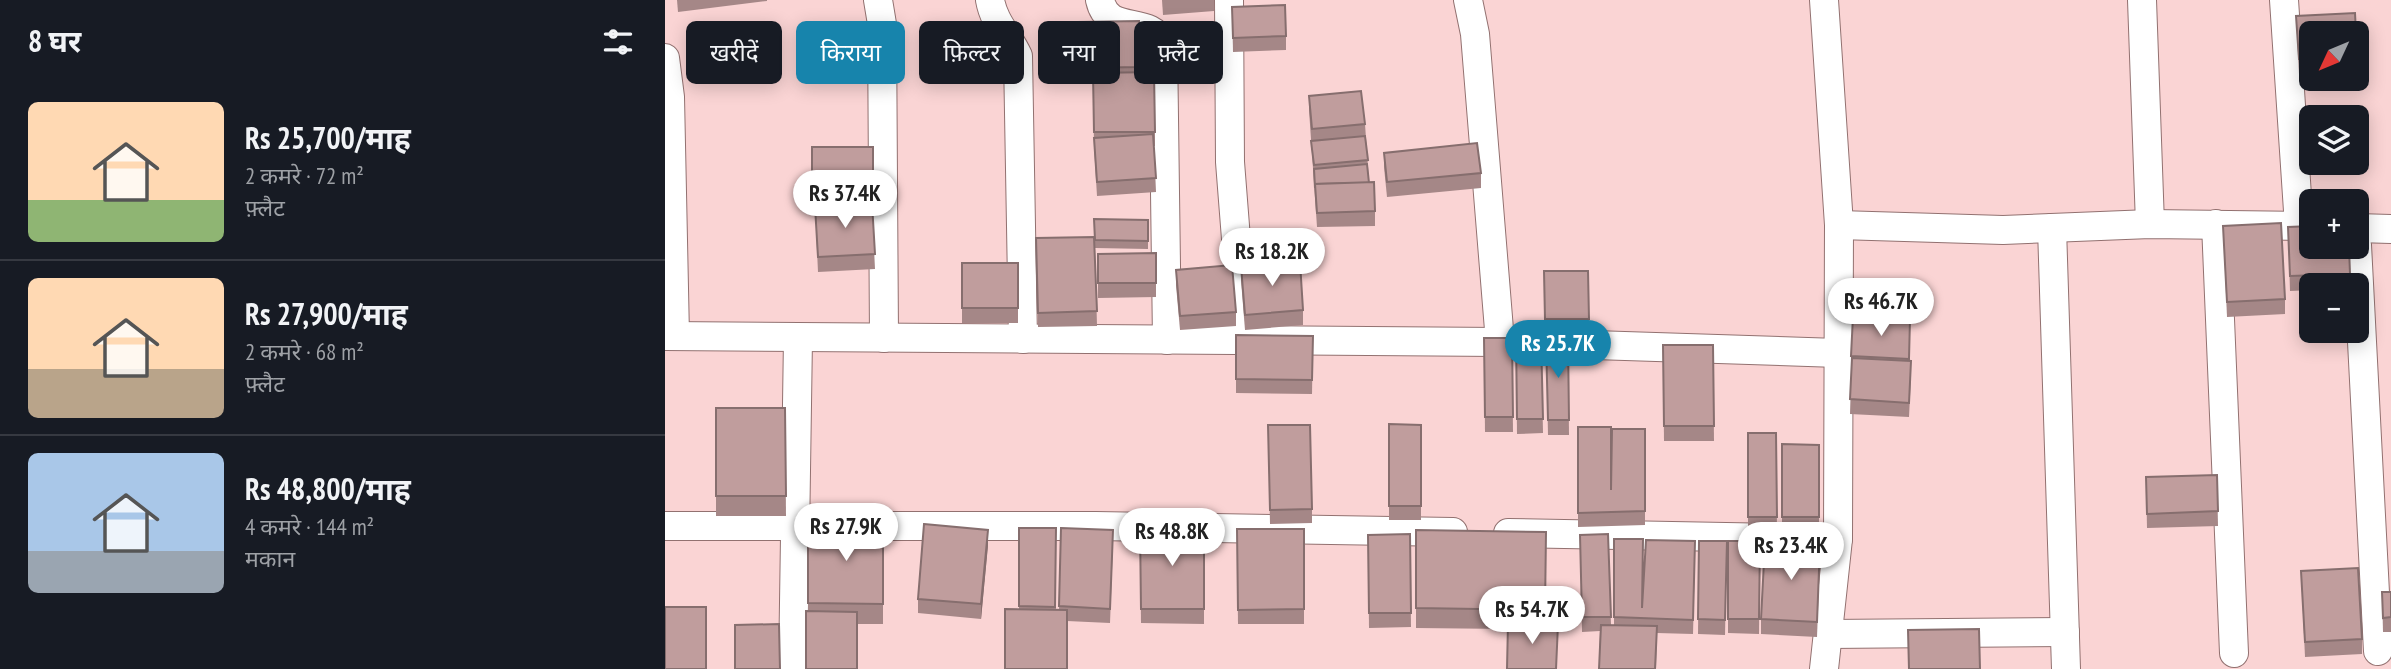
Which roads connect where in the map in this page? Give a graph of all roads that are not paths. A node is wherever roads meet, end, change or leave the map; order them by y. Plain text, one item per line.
1 (878, 0) edge
2 (991, 0) edge
3 (1100, 0) edge
4 (1229, 0) edge
5 (1468, 0) edge
6 (1824, 0) edge
7 (2142, 0) edge
8 (2284, 0) edge
9 (665, 58) edge
10 (2302, 189) edge
11 (2150, 224) junction
12 (2216, 224) junction
13 (1839, 225) junction
14 (2299, 226) edge
15 (2052, 228) junction
16 (2369, 228) edge
17 (2391, 229) edge
18 (2358, 259) edge
19 (670, 336) edge
20 (798, 338) junction
21 (884, 338) junction
22 (1023, 339) junction
23 (1167, 340) junction
24 (1244, 341) junction
25 (1500, 342) junction
26 (1838, 354) junction
27 (665, 526) edge
28 (797, 526) junction
29 (1837, 539) junction
30 (2065, 632) junction
31 (1828, 634) junction
32 (2378, 651) dead end
33 (2234, 653) dead end
34 (793, 669) edge
35 (1824, 669) edge
36 (2066, 669) edge

1 - 21 street
2 - 22 street
3 - 23 street
4 - 24 street
5 - 25 street
6 - 13 street
7 - 11 street
8 - 10 street
9 - 19 street
11 - 12 street
11 - 15 street
12 - 14 street
12 - 33 street
13 - 15 street
13 - 26 street
15 - 30 street
16 - 17 street
18 - 32 street
19 - 20 street
20 - 21 street
20 - 28 street
21 - 22 street
22 - 23 street
23 - 24 street
24 - 25 street
25 - 26 street
26 - 29 street
27 - 28 street
28 - 29 street
28 - 34 street
29 - 31 street
30 - 31 street
30 - 36 street
31 - 35 street

